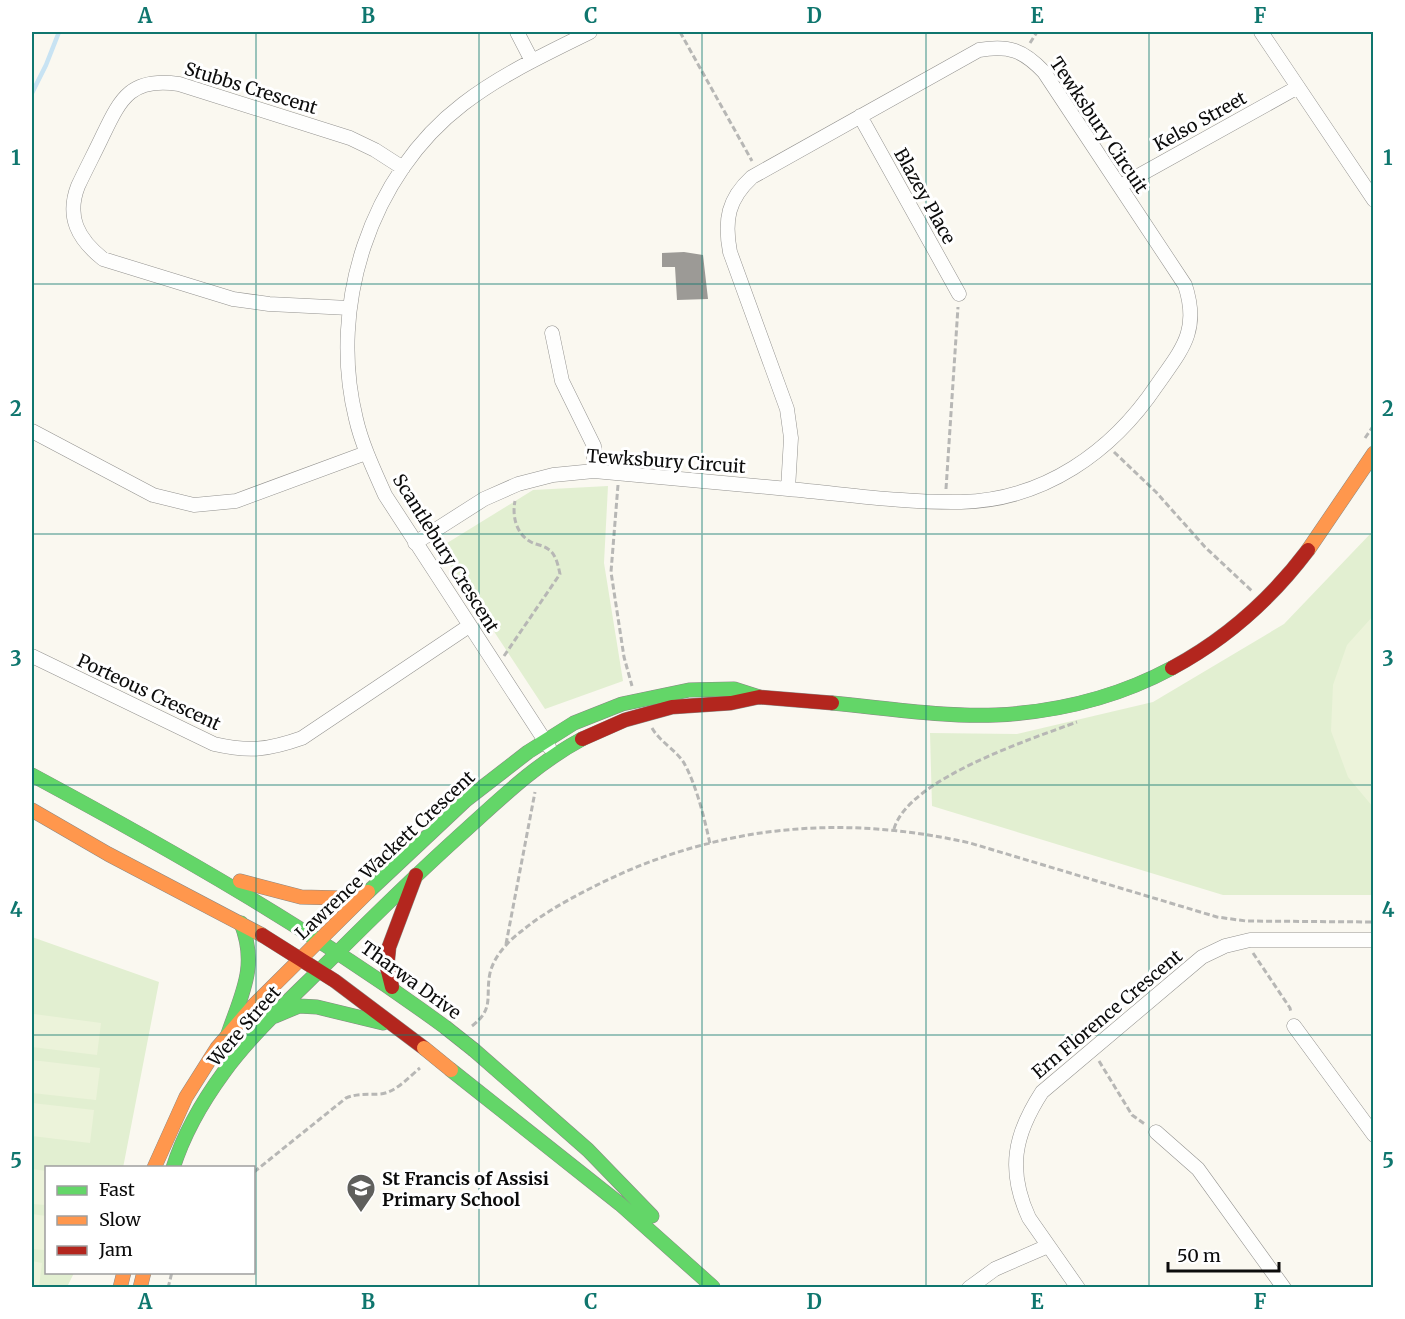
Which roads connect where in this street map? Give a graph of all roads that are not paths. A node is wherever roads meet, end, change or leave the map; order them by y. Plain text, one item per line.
1 (517, 32) edge
2 (590, 32) edge
3 (1261, 32) edge
4 (532, 61) junction
5 (1298, 87) junction
6 (860, 116) junction
7 (402, 168) junction
8 (1120, 186) junction
9 (1374, 200) edge
10 (959, 294) road end
11 (349, 308) junction
12 (552, 333) dead end
13 (32, 431) edge
14 (366, 453) junction
15 (1374, 453) edge
16 (594, 471) junction
17 (788, 489) junction
18 (415, 543) junction
19 (469, 626) junction
20 (32, 656) edge
21 (759, 697) junction
22 (544, 740) junction
23 (554, 755) junction
24 (32, 775) edge
25 (32, 810) edge
26 (216, 874) junction
27 (416, 875) junction
28 (368, 892) junction
29 (241, 923) junction
30 (321, 939) junction
31 (1374, 940) edge
32 (339, 950) junction
33 (301, 959) junction
34 (319, 971) junction
35 (392, 987) junction
36 (275, 1016) junction
37 (396, 1026) junction
38 (1294, 1026) road end
39 (228, 1034) junction
40 (1156, 1132) road end
41 (1374, 1135) edge
42 (154, 1166) edge
43 (173, 1166) edge
44 (1048, 1246) junction
45 (713, 1287) edge
46 (969, 1287) edge
47 (1078, 1287) edge
48 (1284, 1287) edge

1 - 4 street
2 - 4 street, Scantlebury Crescent
3 - 5 street
4 - 7 street, Scantlebury Crescent
5 - 8 street, Kelso Street
5 - 9 street
6 - 8 street, Tewksbury Circuit
6 - 10 street, Blazey Place
6 - 17 street, Tewksbury Circuit
7 - 11 street, Scantlebury Crescent
7 - 11 street, Stubbs Crescent
8 - 17 street, Tewksbury Circuit
11 - 14 street, Scantlebury Crescent
12 - 16 street
13 - 14 street
14 - 18 street, Scantlebury Crescent
15 - 21 street, Lawrence Wackett Crescent
16 - 17 street, Tewksbury Circuit
16 - 18 street, Tewksbury Circuit
18 - 19 street, Scantlebury Crescent
19 - 20 street, Porteous Crescent
19 - 22 street, Scantlebury Crescent
21 - 22 street, Lawrence Wackett Crescent
21 - 23 street, Lawrence Wackett Crescent
22 - 23 street, Scantlebury Crescent
22 - 28 street, Lawrence Wackett Crescent
23 - 27 street, Lawrence Wackett Crescent
24 - 26 street, Tharwa Drive
25 - 29 street, Tharwa Drive
26 - 28 street
26 - 30 street, Tharwa Drive
27 - 32 street, Lawrence Wackett Crescent
27 - 35 street
28 - 30 street, Lawrence Wackett Crescent
29 - 33 street, Tharwa Drive
29 - 39 street
30 - 32 street, Tharwa Drive
30 - 33 street, Lawrence Wackett Crescent
31 - 44 street, Ern Florence Crescent
32 - 34 street, Were Street
32 - 35 street, Tharwa Drive
33 - 34 street, Tharwa Drive
33 - 39 street, Were Street
34 - 36 street, Were Street
34 - 37 street, Tharwa Drive
35 - 45 street, Tharwa Drive, bridge
36 - 37 street
36 - 43 street, Were Street
37 - 45 street, Tharwa Drive, bridge
38 - 41 street
39 - 42 street, Were Street
40 - 48 street
44 - 46 street
44 - 47 street, Ern Florence Crescent

